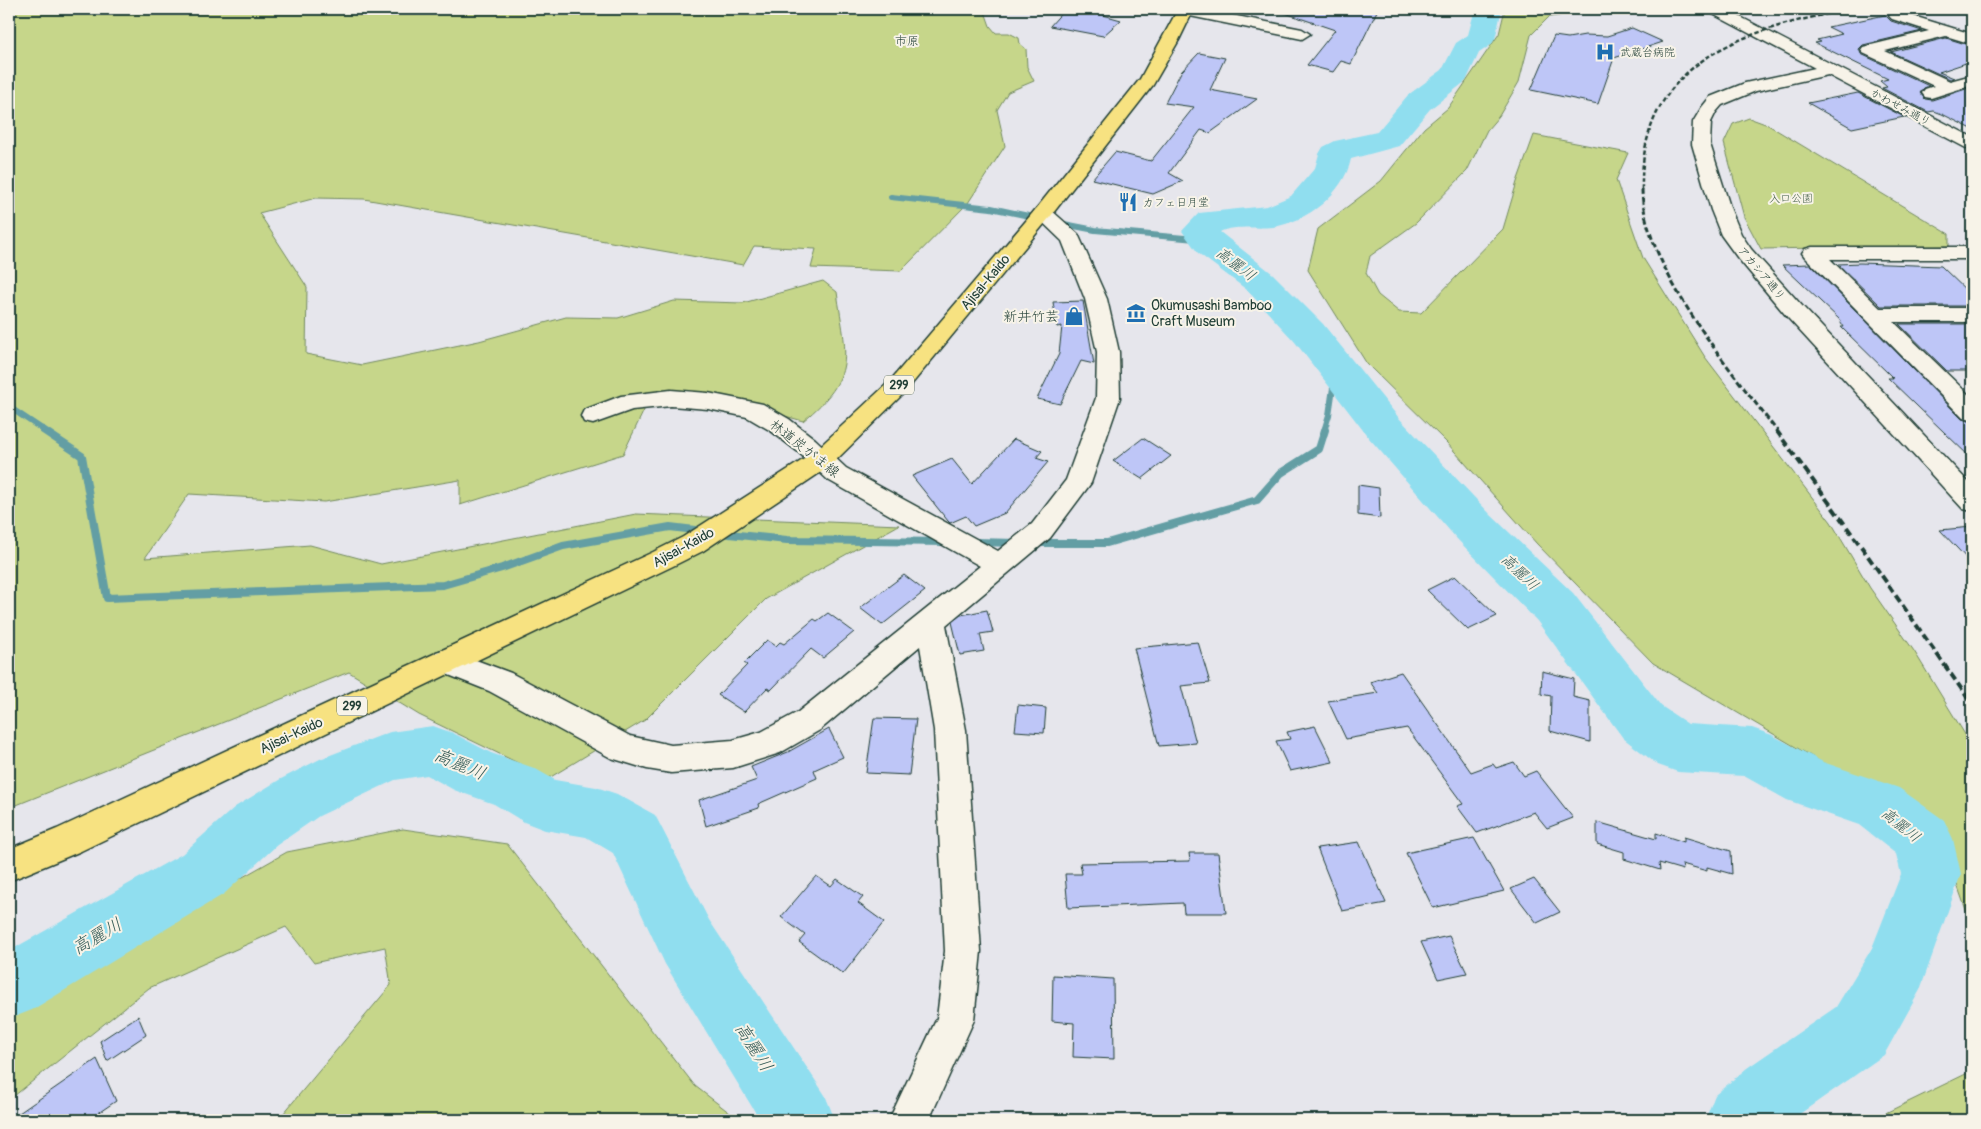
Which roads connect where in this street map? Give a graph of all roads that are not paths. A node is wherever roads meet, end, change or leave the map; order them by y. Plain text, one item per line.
1 (1714, 9) edge
2 (1186, 10) edge
3 (1897, 16) dead end
4 (1942, 32) junction
5 (1302, 34) dead end
6 (1972, 39) edge
7 (1830, 70) junction
8 (1972, 80) edge
9 (1949, 87) junction
10 (1930, 93) dead end
11 (1972, 144) edge
12 (1040, 217) junction
13 (1972, 253) edge
14 (1874, 315) junction
15 (1972, 315) edge
16 (1944, 384) junction
17 (1972, 384) edge
18 (1972, 412) edge
19 (593, 416) dead end
20 (821, 460) junction
21 (1972, 502) edge
22 (1001, 565) junction
23 (931, 624) junction
24 (446, 661) junction
25 (9, 865) edge
26 (909, 1120) edge

1 - 7 street, かわせみ通り
2 - 5 street
2 - 12 highway, Ajisai-Kaido / 299
3 - 4 street
4 - 6 street
4 - 9 street
7 - 11 street, かわせみ通り
7 - 21 street, アカシア通り
8 - 9 street
9 - 10 street
12 - 20 highway, Ajisai-Kaido / 299
12 - 22 street
13 - 14 street
14 - 15 street
14 - 16 street
16 - 17 street
16 - 18 street
19 - 20 street, 林道炭がま線
20 - 22 street, 林道炭がま線
20 - 24 highway, Ajisai-Kaido / 299
22 - 23 street
23 - 24 street
23 - 26 street
24 - 25 highway, Ajisai-Kaido / 299

